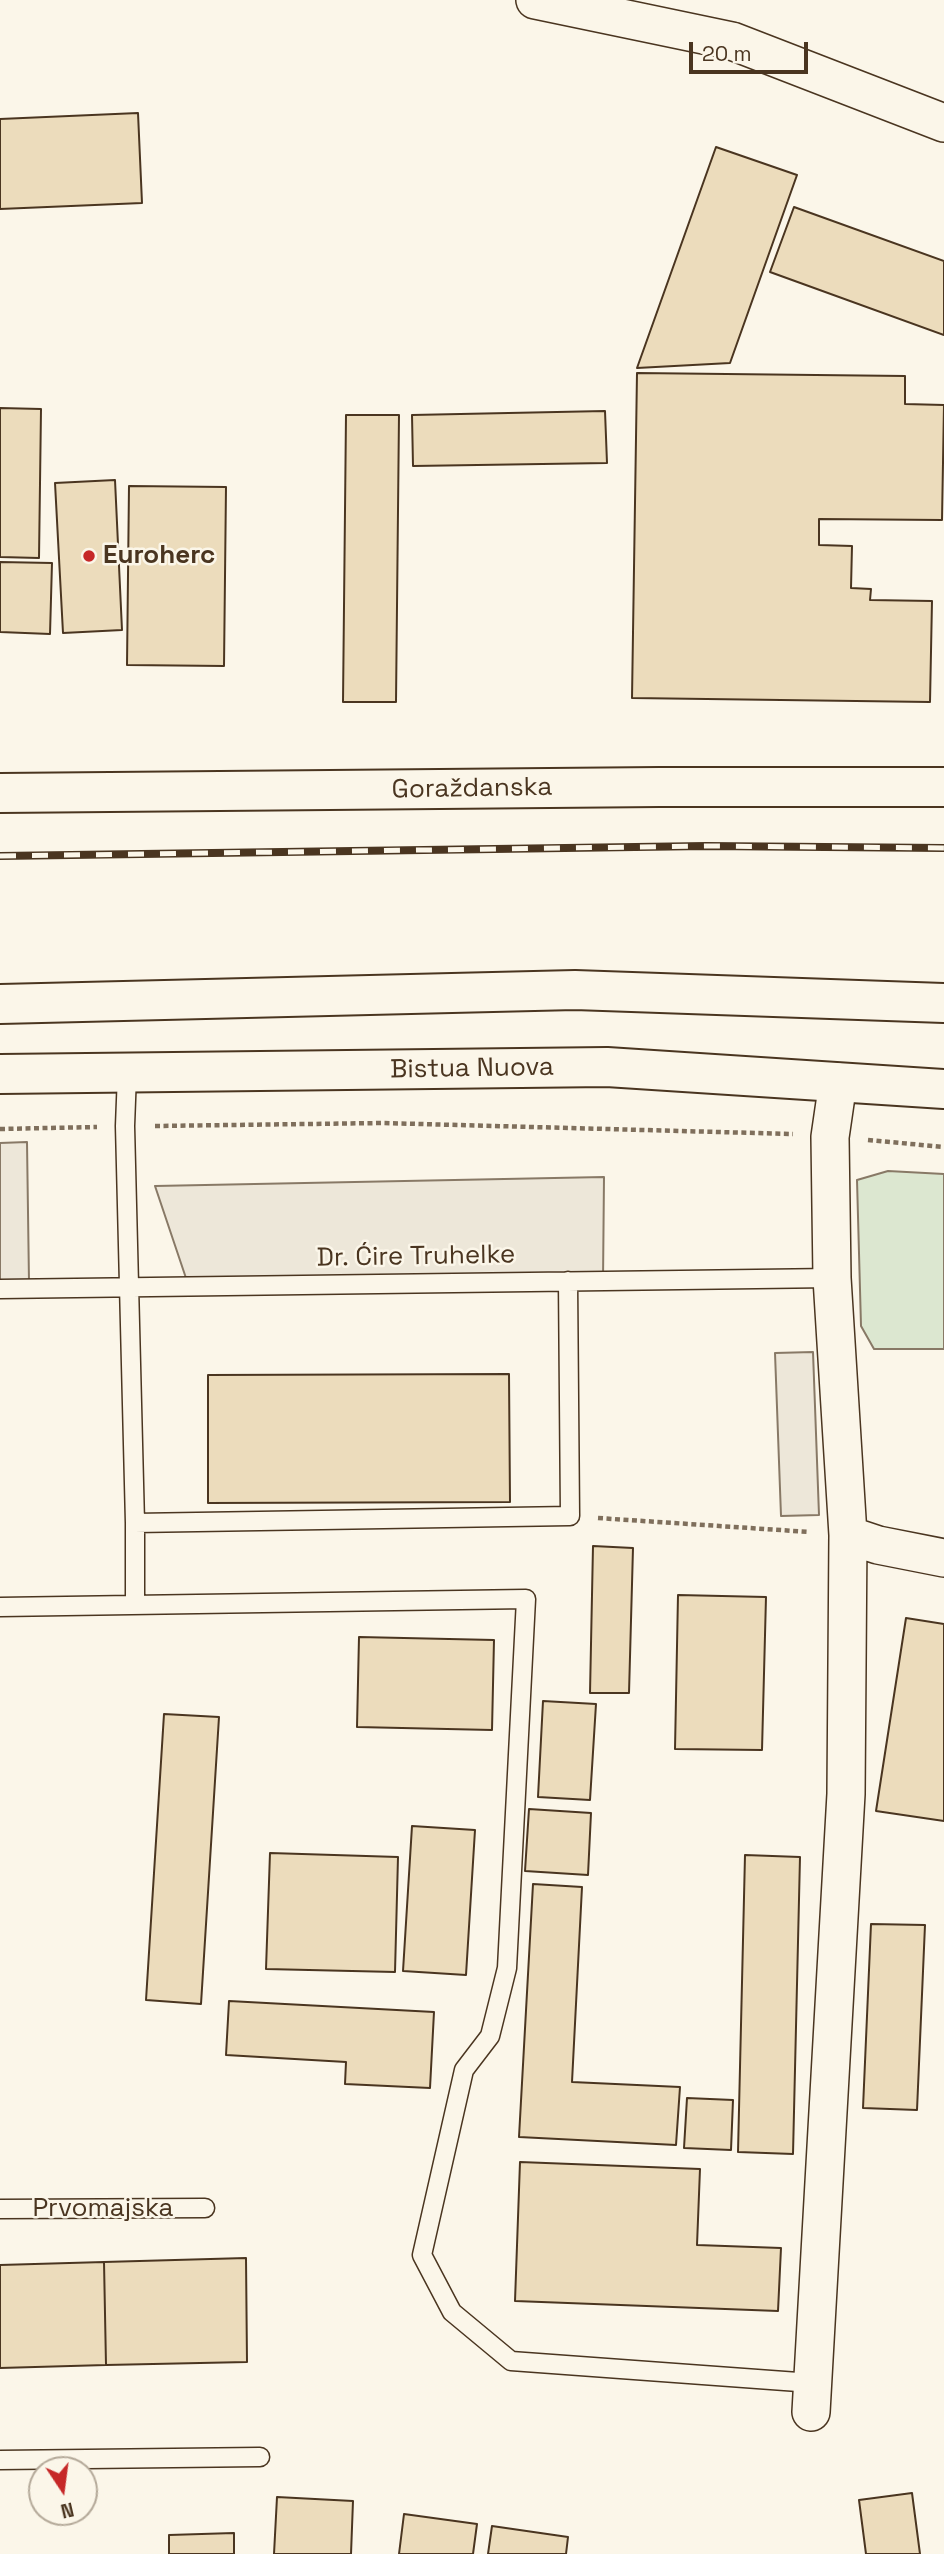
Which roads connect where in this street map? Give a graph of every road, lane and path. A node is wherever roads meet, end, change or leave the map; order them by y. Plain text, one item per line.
1 (536, 0) edge
2 (944, 123) edge
3 (944, 787) edge
4 (0, 793) edge
5 (944, 1003) edge
6 (0, 1004) edge
7 (0, 1074) edge
8 (127, 1074) junction
9 (838, 1082) junction
10 (944, 1089) edge
11 (125, 1126) junction
12 (0, 1129) edge
13 (830, 1137) junction
14 (944, 1147) edge
15 (832, 1278) junction
16 (568, 1281) junction
17 (129, 1288) junction
18 (0, 1289) edge
19 (570, 1516) junction
20 (135, 1523) junction
21 (848, 1535) junction
22 (944, 1559) edge
23 (135, 1604) junction
24 (0, 1606) edge
25 (205, 2208) dead end
26 (0, 2209) edge
27 (811, 2397) joint
28 (260, 2457) dead end
29 (0, 2460) edge

1 - 2 street
3 - 4 main road, Goraždanska
5 - 6 main road
7 - 8 main road, Bistua Nuova
8 - 9 main road, Bistua Nuova
8 - 11 lane
9 - 10 main road, Bistua Nuova
9 - 13 street
11 - 12 path
11 - 13 path
11 - 17 lane
13 - 14 path
13 - 15 street
15 - 16 lane, Dr. Ćire Truhelke
15 - 21 street
16 - 17 lane, Dr. Ćire Truhelke
16 - 19 lane
17 - 18 lane, Dr. Ćire Truhelke
17 - 20 lane
19 - 20 lane
19 - 21 path
20 - 23 lane
21 - 22 street
21 - 27 street
23 - 24 lane
23 - 27 lane
25 - 26 lane, Prvomajska
28 - 29 lane

